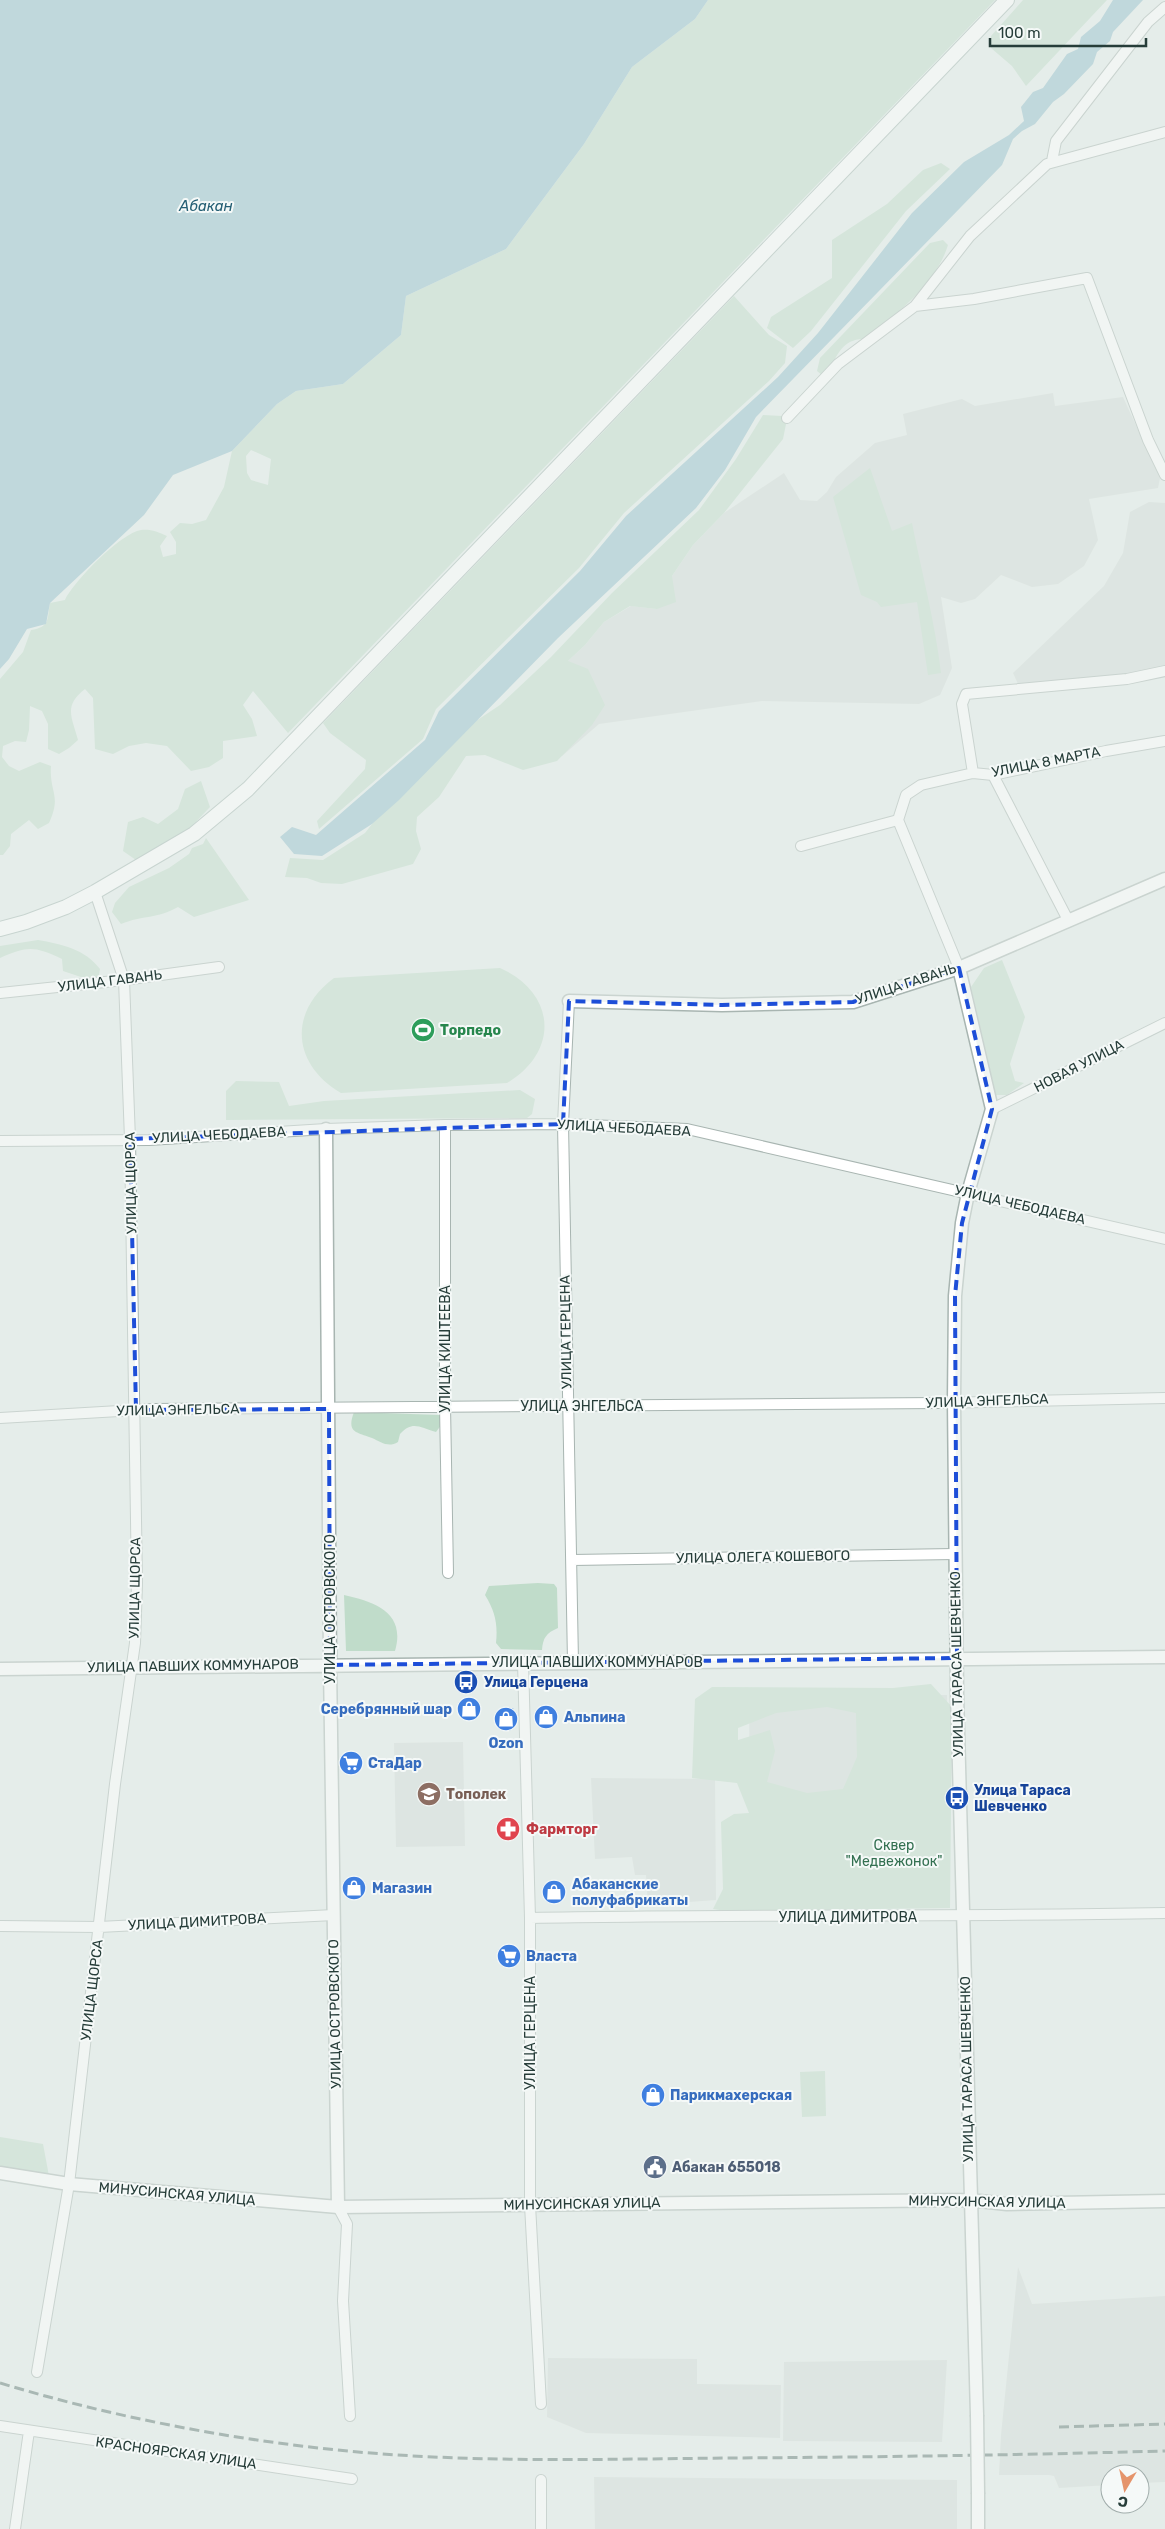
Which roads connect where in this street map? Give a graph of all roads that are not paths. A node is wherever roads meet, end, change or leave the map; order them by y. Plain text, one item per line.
1 (1007, 0) edge
2 (1165, 7) edge
3 (1165, 132) edge
4 (1052, 161) junction
5 (915, 306) junction
6 (787, 418) dead end
7 (1165, 475) edge
8 (1165, 671) edge
9 (1165, 741) edge
10 (973, 773) junction
11 (993, 775) junction
12 (898, 820) junction
13 (801, 846) dead end
14 (1165, 879) edge
15 (95, 892) junction
16 (1068, 920) junction
17 (0, 929) edge
18 (219, 967) dead end
19 (959, 968) junction
20 (124, 980) junction
21 (0, 993) edge
22 (569, 1001) joint
23 (1165, 1023) edge
24 (992, 1109) junction
25 (563, 1124) junction
26 (445, 1126) junction
27 (326, 1129) junction
28 (130, 1139) junction
29 (0, 1141) edge
30 (968, 1193) junction
31 (1165, 1239) edge
32 (1165, 1398) edge
33 (954, 1401) junction
34 (444, 1406) junction
35 (567, 1407) junction
36 (329, 1409) junction
37 (136, 1410) junction
38 (0, 1418) edge
39 (955, 1554) junction
40 (572, 1560) junction
41 (448, 1573) dead end
42 (1165, 1657) edge
43 (957, 1658) junction
44 (523, 1662) junction
45 (573, 1662) junction
46 (330, 1665) junction
47 (132, 1667) junction
48 (0, 1668) edge
49 (1165, 1913) edge
50 (334, 1916) junction
51 (964, 1916) junction
52 (530, 1918) junction
53 (0, 1926) edge
54 (99, 1927) junction
55 (0, 2173) edge
56 (69, 2184) junction
57 (970, 2200) junction
58 (1165, 2201) edge
59 (530, 2205) junction
60 (338, 2207) junction
61 (37, 2372) dead end
62 (541, 2404) dead end
63 (350, 2416) dead end
64 (0, 2426) edge
65 (29, 2431) junction
66 (352, 2479) dead end
67 (542, 2480) dead end
68 (15, 2529) edge
69 (541, 2529) edge
70 (978, 2529) edge

1 - 15 main road
2 - 4 street
3 - 4 street
4 - 5 street
5 - 6 street
5 - 7 street
8 - 10 street
9 - 11 street, УЛИЦА 8 МАРТА
10 - 11 street, УЛИЦА 8 МАРТА
10 - 12 street, УЛИЦА 8 МАРТА
11 - 16 street
12 - 13 street
12 - 19 street, УЛИЦА ТАРАСА ШЕВЧЕНКО
14 - 16 street, УЛИЦА ГАВАНЬ
15 - 17 main road
15 - 20 street, УЛИЦА ЩОРСА
16 - 19 street, УЛИЦА ГАВАНЬ
18 - 20 street, УЛИЦА ГАВАНЬ
19 - 22 street, УЛИЦА ГАВАНЬ
19 - 24 street, УЛИЦА ТАРАСА ШЕВЧЕНКО
20 - 21 street, УЛИЦА ГАВАНЬ
20 - 28 street, УЛИЦА ЩОРСА
22 - 25 street, УЛИЦА ГЕРЦЕНА
23 - 24 street, НОВАЯ УЛИЦА
24 - 30 street, УЛИЦА ТАРАСА ШЕВЧЕНКО
25 - 26 street, УЛИЦА ЧЕБОДАЕВА
25 - 30 street, УЛИЦА ЧЕБОДАЕВА
25 - 35 street, УЛИЦА ГЕРЦЕНА
26 - 27 street, УЛИЦА ЧЕБОДАЕВА
26 - 34 street, УЛИЦА КИШТЕЕВА
27 - 28 street, УЛИЦА ЧЕБОДАЕВА
27 - 36 street, УЛИЦА ОСТРОВСКОГО
28 - 29 street, УЛИЦА ЧЕБОДАЕВА
28 - 37 street, УЛИЦА ЩОРСА
30 - 31 street, УЛИЦА ЧЕБОДАЕВА
30 - 33 street, УЛИЦА ТАРАСА ШЕВЧЕНКО
32 - 33 street, УЛИЦА ЭНГЕЛЬСА
33 - 35 street, УЛИЦА ЭНГЕЛЬСА
33 - 39 street, УЛИЦА ТАРАСА ШЕВЧЕНКО
34 - 35 street, УЛИЦА ЭНГЕЛЬСА
34 - 36 street, УЛИЦА ЭНГЕЛЬСА
34 - 41 street, УЛИЦА КИШТЕЕВА
35 - 40 street, УЛИЦА ГЕРЦЕНА
36 - 37 street, УЛИЦА ЭНГЕЛЬСА
36 - 46 street, УЛИЦА ОСТРОВСКОГО
37 - 38 street, УЛИЦА ЭНГЕЛЬСА
37 - 47 street, УЛИЦА ЩОРСА
39 - 40 street, УЛИЦА ОЛЕГА КОШЕВОГО
39 - 43 street, УЛИЦА ТАРАСА ШЕВЧЕНКО
40 - 45 street, УЛИЦА ГЕРЦЕНА
42 - 43 street, УЛИЦА ПАВШИХ КОММУНАРОВ
43 - 45 street, УЛИЦА ПАВШИХ КОММУНАРОВ
43 - 51 street, УЛИЦА ТАРАСА ШЕВЧЕНКО
44 - 45 street, УЛИЦА ПАВШИХ КОММУНАРОВ
44 - 46 street, УЛИЦА ПАВШИХ КОММУНАРОВ
44 - 52 street, УЛИЦА ГЕРЦЕНА
46 - 47 street, УЛИЦА ПАВШИХ КОММУНАРОВ
46 - 50 street, УЛИЦА ОСТРОВСКОГО
47 - 48 street, УЛИЦА ПАВШИХ КОММУНАРОВ
47 - 54 street, УЛИЦА ЩОРСА
49 - 51 street, УЛИЦА ДИМИТРОВА
50 - 54 street, УЛИЦА ДИМИТРОВА
50 - 60 street, УЛИЦА ОСТРОВСКОГО
51 - 52 street, УЛИЦА ДИМИТРОВА
51 - 57 street, УЛИЦА ТАРАСА ШЕВЧЕНКО
52 - 59 street, УЛИЦА ГЕРЦЕНА
53 - 54 street, УЛИЦА ДИМИТРОВА
54 - 56 street, УЛИЦА ЩОРСА
55 - 56 street, МИНУСИНСКАЯ УЛИЦА
56 - 60 street, МИНУСИНСКАЯ УЛИЦА
56 - 61 street, УЛИЦА ЩОРСА
57 - 58 street, МИНУСИНСКАЯ УЛИЦА
57 - 59 street, МИНУСИНСКАЯ УЛИЦА
57 - 70 street, УЛИЦА ТАРАСА ШЕВЧЕНКО, bridge
59 - 60 street, МИНУСИНСКАЯ УЛИЦА
59 - 62 street, УЛИЦА ГЕРЦЕНА
60 - 63 street, УЛИЦА ОСТРОВСКОГО
64 - 65 street, КРАСНОЯРСКАЯ УЛИЦА
65 - 66 street, КРАСНОЯРСКАЯ УЛИЦА
65 - 68 street
67 - 69 street

